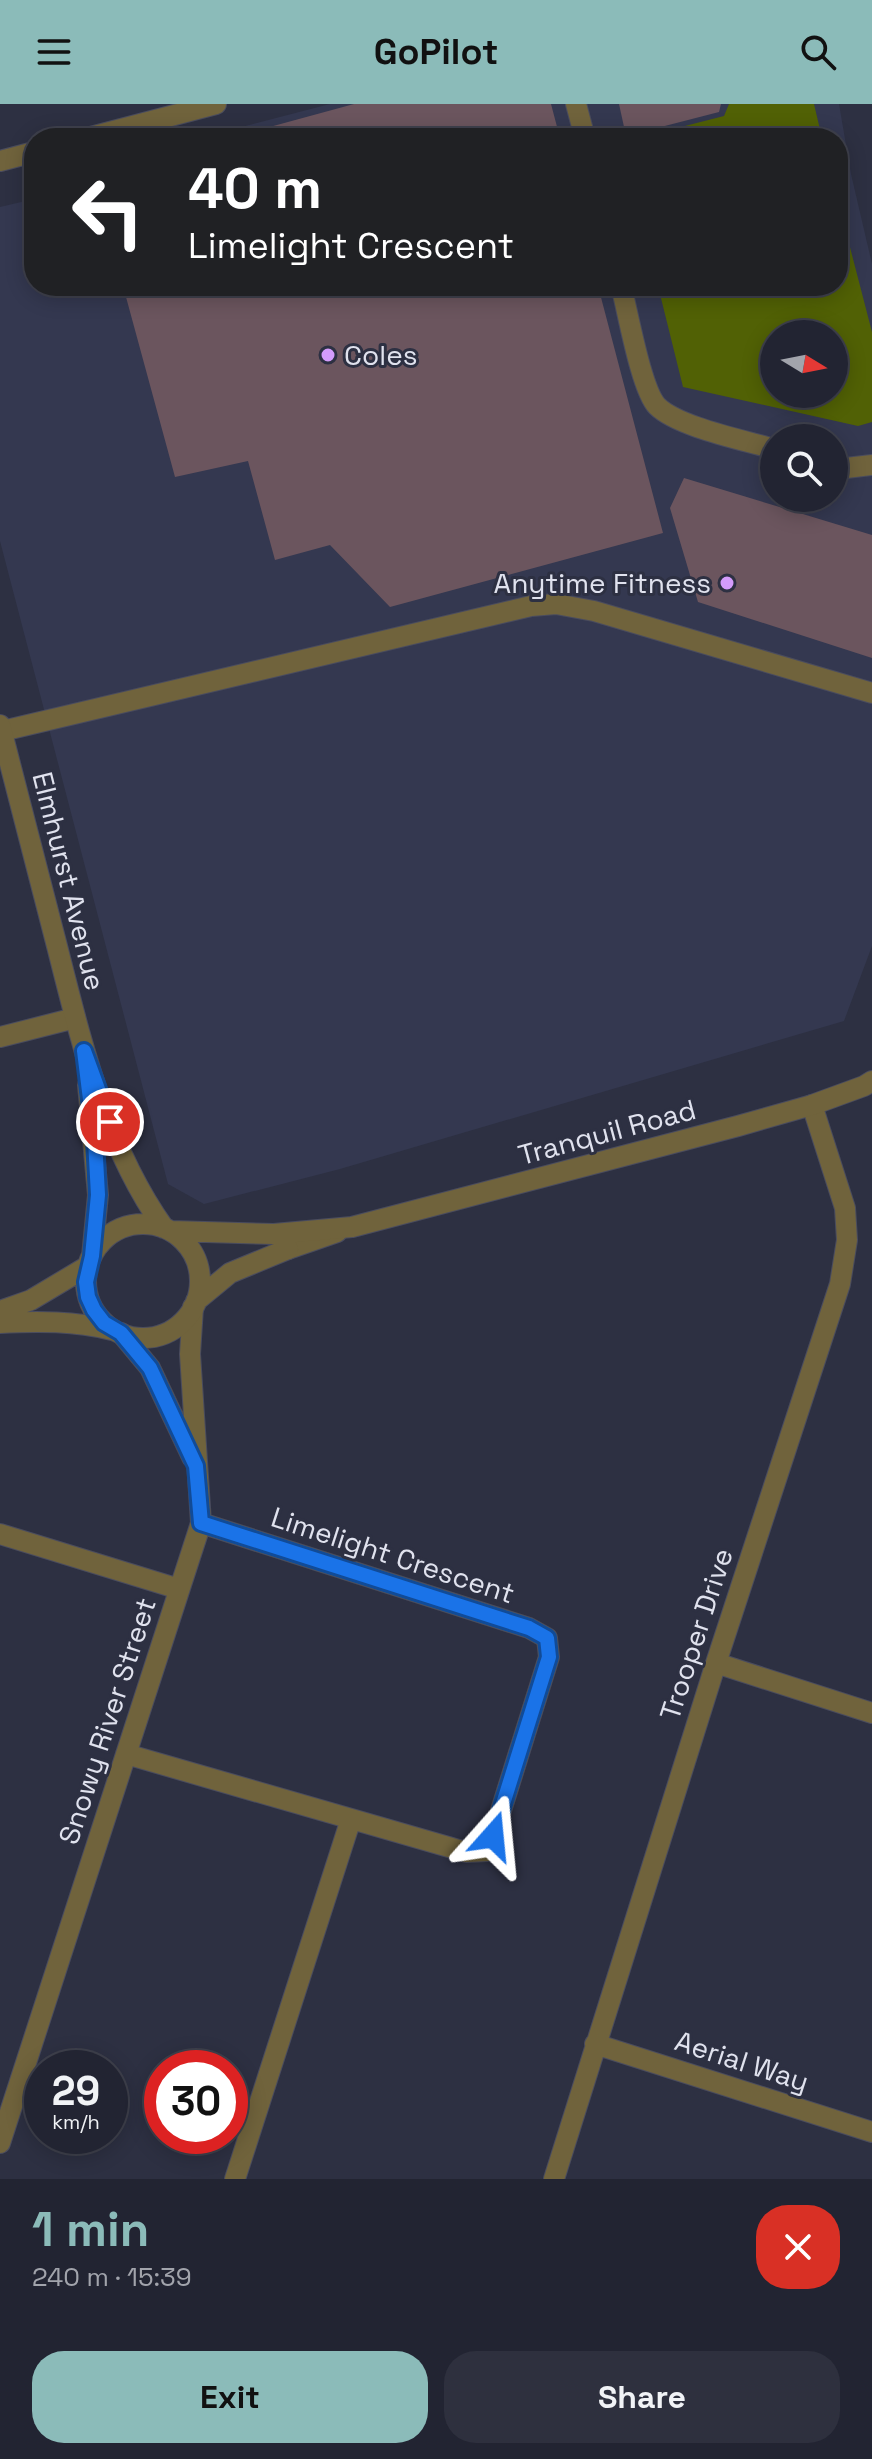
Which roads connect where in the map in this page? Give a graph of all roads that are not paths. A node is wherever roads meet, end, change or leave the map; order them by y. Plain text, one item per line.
1 (216, 104) edge
2 (576, 104) edge
3 (125, 128) edge
4 (582, 128) edge
5 (24, 155) edge
6 (0, 161) edge
7 (624, 296) edge
8 (760, 445) edge
9 (872, 465) edge
10 (848, 468) edge
11 (872, 693) edge
12 (1, 728) edge
13 (6, 771) edge
14 (75, 1018) junction
15 (0, 1037) edge
16 (84, 1051) junction
17 (872, 1081) edge
18 (812, 1105) junction
19 (352, 1227) junction
20 (168, 1230) junction
21 (90, 1261) junction
22 (195, 1304) junction
23 (0, 1311) edge
24 (0, 1323) edge
25 (118, 1332) junction
26 (196, 1466) junction
27 (201, 1523) junction
28 (0, 1534) edge
29 (179, 1589) junction
30 (716, 1663) junction
31 (872, 1713) edge
32 (126, 1754) junction
33 (351, 1819) junction
34 (595, 2044) junction
35 (872, 2132) edge
36 (0, 2143) edge
37 (235, 2179) edge
38 (554, 2179) edge

1 - 3 street
2 - 4 street
5 - 6 street
7 - 8 street
9 - 10 street
11 - 12 street
12 - 13 street, Elmhurst Avenue
13 - 14 street, Elmhurst Avenue
14 - 15 street
14 - 16 street, Elmhurst Avenue
16 - 20 street, Elmhurst Avenue
16 - 21 street, Elmhurst Avenue
17 - 18 street, Tranquil Road
18 - 19 street, Tranquil Road
18 - 30 street, Trooper Drive
19 - 20 street, Tranquil Road
19 - 22 street, Tranquil Road
20 - 21 street
20 - 22 street
21 - 23 street
21 - 25 street
22 - 25 street
22 - 26 street, Snowy River Street
24 - 25 street
25 - 26 street
26 - 27 street, Snowy River Street
27 - 29 street, Snowy River Street
27 - 33 street, Limelight Crescent
28 - 29 street
29 - 32 street, Snowy River Street
30 - 31 street
30 - 34 street, Trooper Drive
32 - 33 street, Limelight Crescent
32 - 36 street, Snowy River Street
33 - 37 street
34 - 35 street, Aerial Way
34 - 38 street, Trooper Drive

